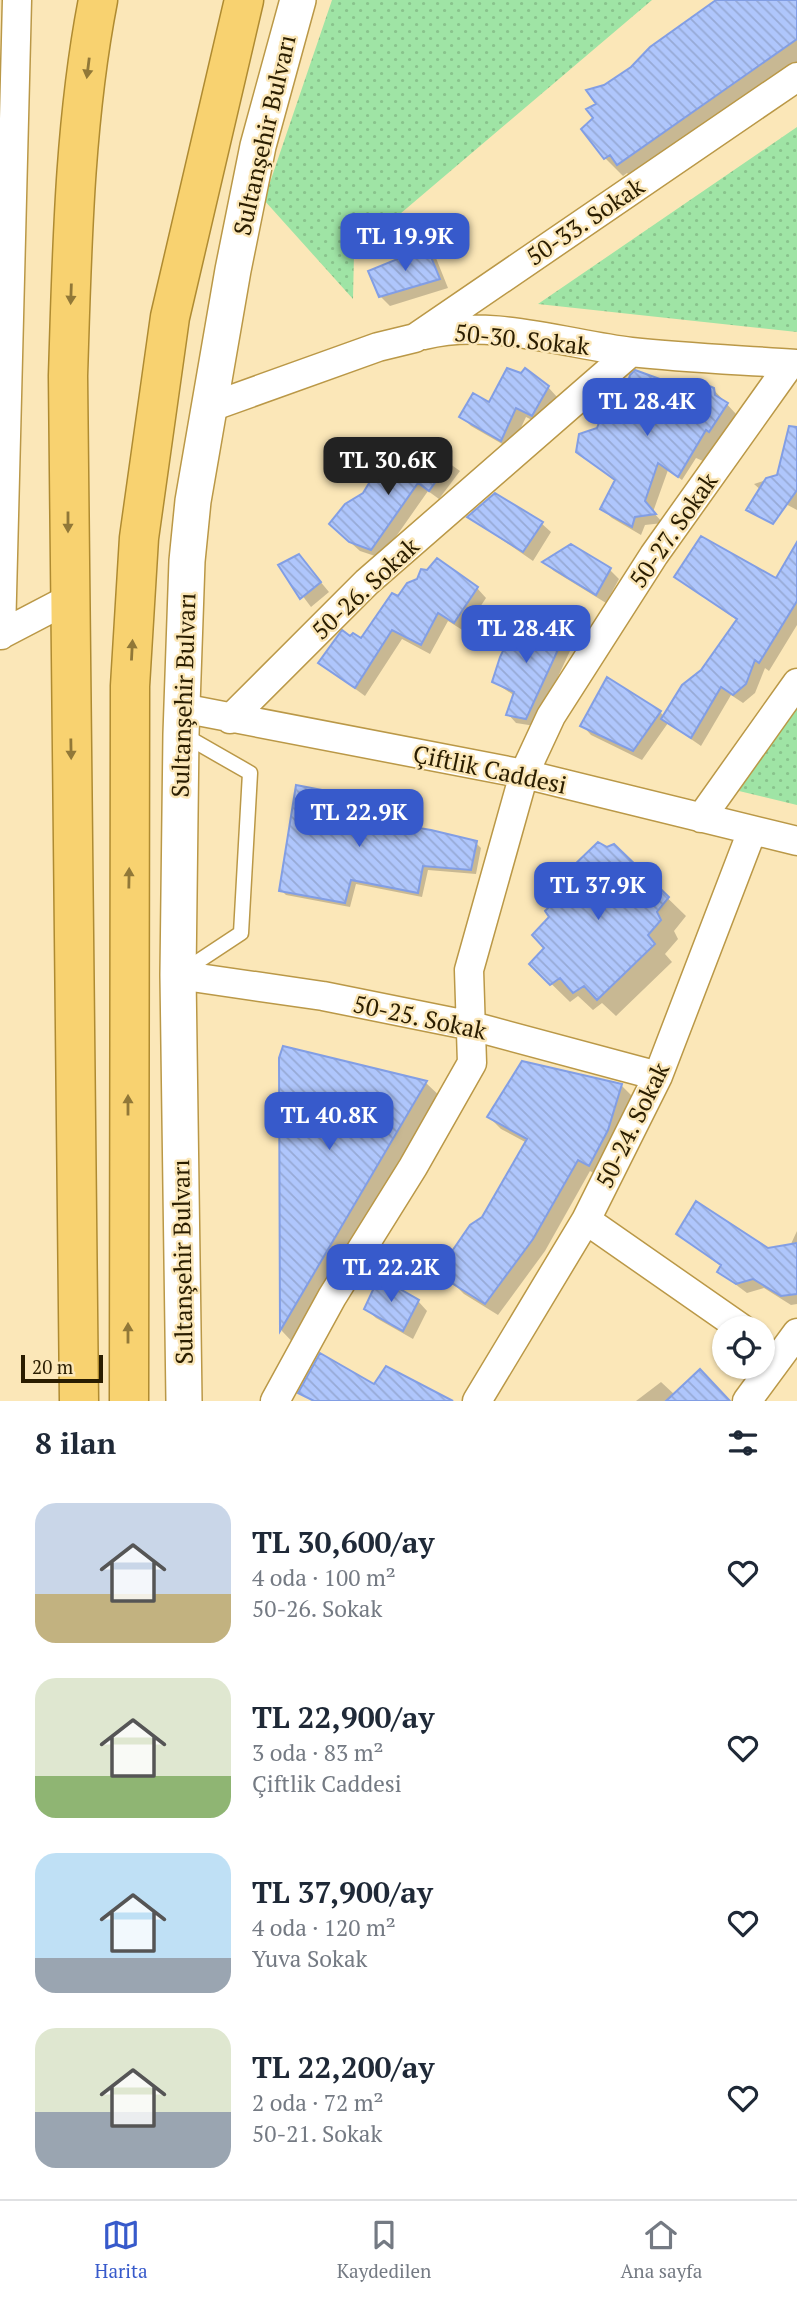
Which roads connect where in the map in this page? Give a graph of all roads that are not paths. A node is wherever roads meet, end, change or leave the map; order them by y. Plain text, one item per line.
1 (16, 0) edge
2 (97, 0) edge
3 (244, 0) edge
4 (298, 0) edge
5 (0, 21) edge
6 (797, 78) edge
7 (415, 338) junction
8 (631, 352) junction
9 (794, 364) edge
10 (208, 408) junction
11 (3, 466) edge
12 (69, 599) junction
13 (0, 635) edge
14 (797, 683) edge
15 (230, 719) junction
16 (181, 721) junction
17 (524, 774) junction
18 (701, 818) junction
19 (752, 831) junction
20 (797, 841) edge
21 (178, 975) junction
22 (472, 1026) junction
23 (658, 1076) junction
24 (586, 1220) junction
25 (724, 1316) edge
26 (785, 1345) edge
27 (79, 1401) edge
28 (129, 1401) edge
29 (184, 1401) edge
30 (275, 1401) edge
31 (477, 1401) edge
32 (747, 1401) edge

1 - 5 street
1 - 11 street
2 -> 12 highway
28 -> 3 highway, Sultanşehir Bulvarı
4 - 10 street, Sultanşehir Bulvarı
6 - 7 street, 50-33. Sokak
7 - 8 street, 50-30. Sokak
7 - 10 street, 50-33. Sokak
8 - 9 street, 50-30. Sokak
8 - 15 street, 50-26. Sokak
9 - 17 street, 50-27. Sokak
10 - 16 street, Sultanşehir Bulvarı
11 - 13 street
12 - 13 street
12 -> 27 highway
14 - 18 street
15 - 16 street, Çiftlik Caddesi
15 - 17 street, Çiftlik Caddesi
16 - 21 street, Sultanşehir Bulvarı
16 - 21 lane
17 - 18 street, Çiftlik Caddesi
17 - 22 street, 50-27. Sokak
18 - 19 street, Çiftlik Caddesi
19 - 20 street, Çiftlik Caddesi
19 - 23 street, 50-24. Sokak
21 - 22 street, 50-25. Sokak
21 - 29 street, Sultanşehir Bulvarı
22 - 23 street, 50-25. Sokak
22 - 30 street, 50-27. Sokak
23 - 24 street, 50-24. Sokak
24 - 25 street
24 - 31 street, 50-24. Sokak
26 - 32 street

